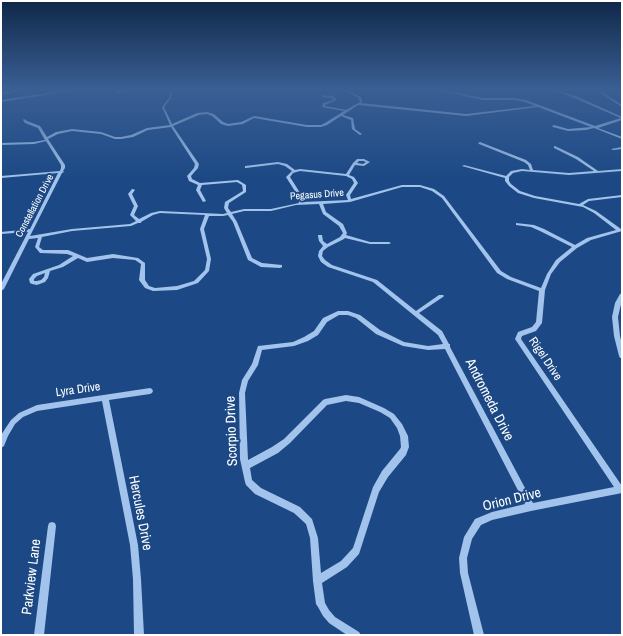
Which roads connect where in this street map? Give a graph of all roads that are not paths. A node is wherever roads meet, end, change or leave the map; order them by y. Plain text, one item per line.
1 (24, 120) dead end
2 (169, 120) edge
3 (186, 120) edge
4 (218, 120) edge
5 (247, 120) edge
6 (272, 120) edge
7 (333, 120) edge
8 (352, 120) edge
9 (574, 120) edge
10 (620, 120) edge
11 (172, 126) junction
12 (554, 126) dead end
13 (596, 128) junction
14 (360, 134) dead end
15 (622, 138) edge
16 (47, 139) junction
17 (480, 142) dead end
18 (1, 144) edge
19 (555, 147) dead end
20 (622, 148) edge
21 (613, 149) dead end
22 (354, 164) dead end
23 (464, 166) dead end
24 (246, 167) dead end
25 (622, 170) edge
26 (294, 171) junction
27 (532, 171) junction
28 (62, 172) junction
29 (598, 172) junction
30 (347, 175) junction
31 (507, 176) junction
32 (1, 177) edge
33 (200, 184) junction
34 (133, 190) dead end
35 (622, 196) edge
36 (204, 200) dead end
37 (350, 201) junction
38 (301, 203) junction
39 (321, 203) junction
40 (580, 205) junction
41 (230, 214) junction
42 (207, 215) junction
43 (138, 222) junction
44 (518, 224) dead end
45 (31, 230) junction
46 (621, 230) edge
47 (1, 233) edge
48 (40, 236) junction
49 (320, 236) dead end
50 (344, 236) junction
51 (28, 238) junction
52 (389, 243) dead end
53 (326, 246) junction
54 (574, 247) junction
55 (77, 256) junction
56 (280, 266) dead end
57 (48, 271) dead end
58 (1, 289) edge
59 (542, 290) junction
60 (622, 295) edge
61 (441, 296) dead end
62 (416, 313) junction
63 (448, 346) junction
64 (622, 356) edge
65 (150, 391) dead end
66 (105, 398) junction
67 (1, 444) edge
68 (245, 466) junction
69 (621, 490) edge
70 (531, 507) junction
71 (52, 526) dead end
72 (317, 580) junction
73 (37, 634) edge
74 (139, 635) edge
75 (356, 635) edge
76 (479, 635) edge

1 - 16 street, Constellation Drive
2 - 11 street
3 - 11 street
4 - 5 street
6 - 7 street
8 - 14 street
9 - 13 street
10 - 13 street
11 - 16 street
11 - 33 street
12 - 13 street
13 - 15 street
16 - 18 street
16 - 28 street, Constellation Drive
17 - 27 street
19 - 29 street
20 - 21 street
22 - 30 street
23 - 31 street
24 - 26 street
25 - 29 street
26 - 30 street
26 - 38 street
27 - 29 street
27 - 31 street
28 - 32 street
28 - 45 street, Constellation Drive
30 - 37 street
31 - 40 street
33 - 36 street
33 - 41 street
34 - 43 street
35 - 40 street
37 - 39 street, Pegasus Drive
37 - 59 street, Pegasus Drive
38 - 39 street, Pegasus Drive
38 - 41 street, Pegasus Drive
39 - 50 street
40 - 46 street
41 - 42 street, Pegasus Drive
41 - 56 street
42 - 43 street, Pegasus Drive
42 - 55 street
43 - 48 street, Pegasus Drive
44 - 54 street
45 - 47 street
45 - 51 street, Constellation Drive
46 - 54 street, Rigel Drive
48 - 51 street, Pegasus Drive
48 - 55 street
49 - 53 street
50 - 52 street
50 - 53 street
51 - 58 street, Constellation Drive
53 - 62 street, Andromeda Drive
54 - 59 street, Rigel Drive
55 - 57 street
59 - 69 street, Rigel Drive
60 - 64 street
61 - 62 street
62 - 63 street, Andromeda Drive
63 - 68 street, Scorpio Drive
63 - 70 street, Andromeda Drive
65 - 66 street, Lyra Drive
66 - 67 street, Lyra Drive
66 - 74 street, Hercules Drive
68 - 72 street, Scorpio Drive
68 - 72 street
69 - 70 street, Orion Drive
70 - 76 street, Orion Drive
71 - 73 street, Parkview Lane
72 - 75 street, Scorpio Drive

